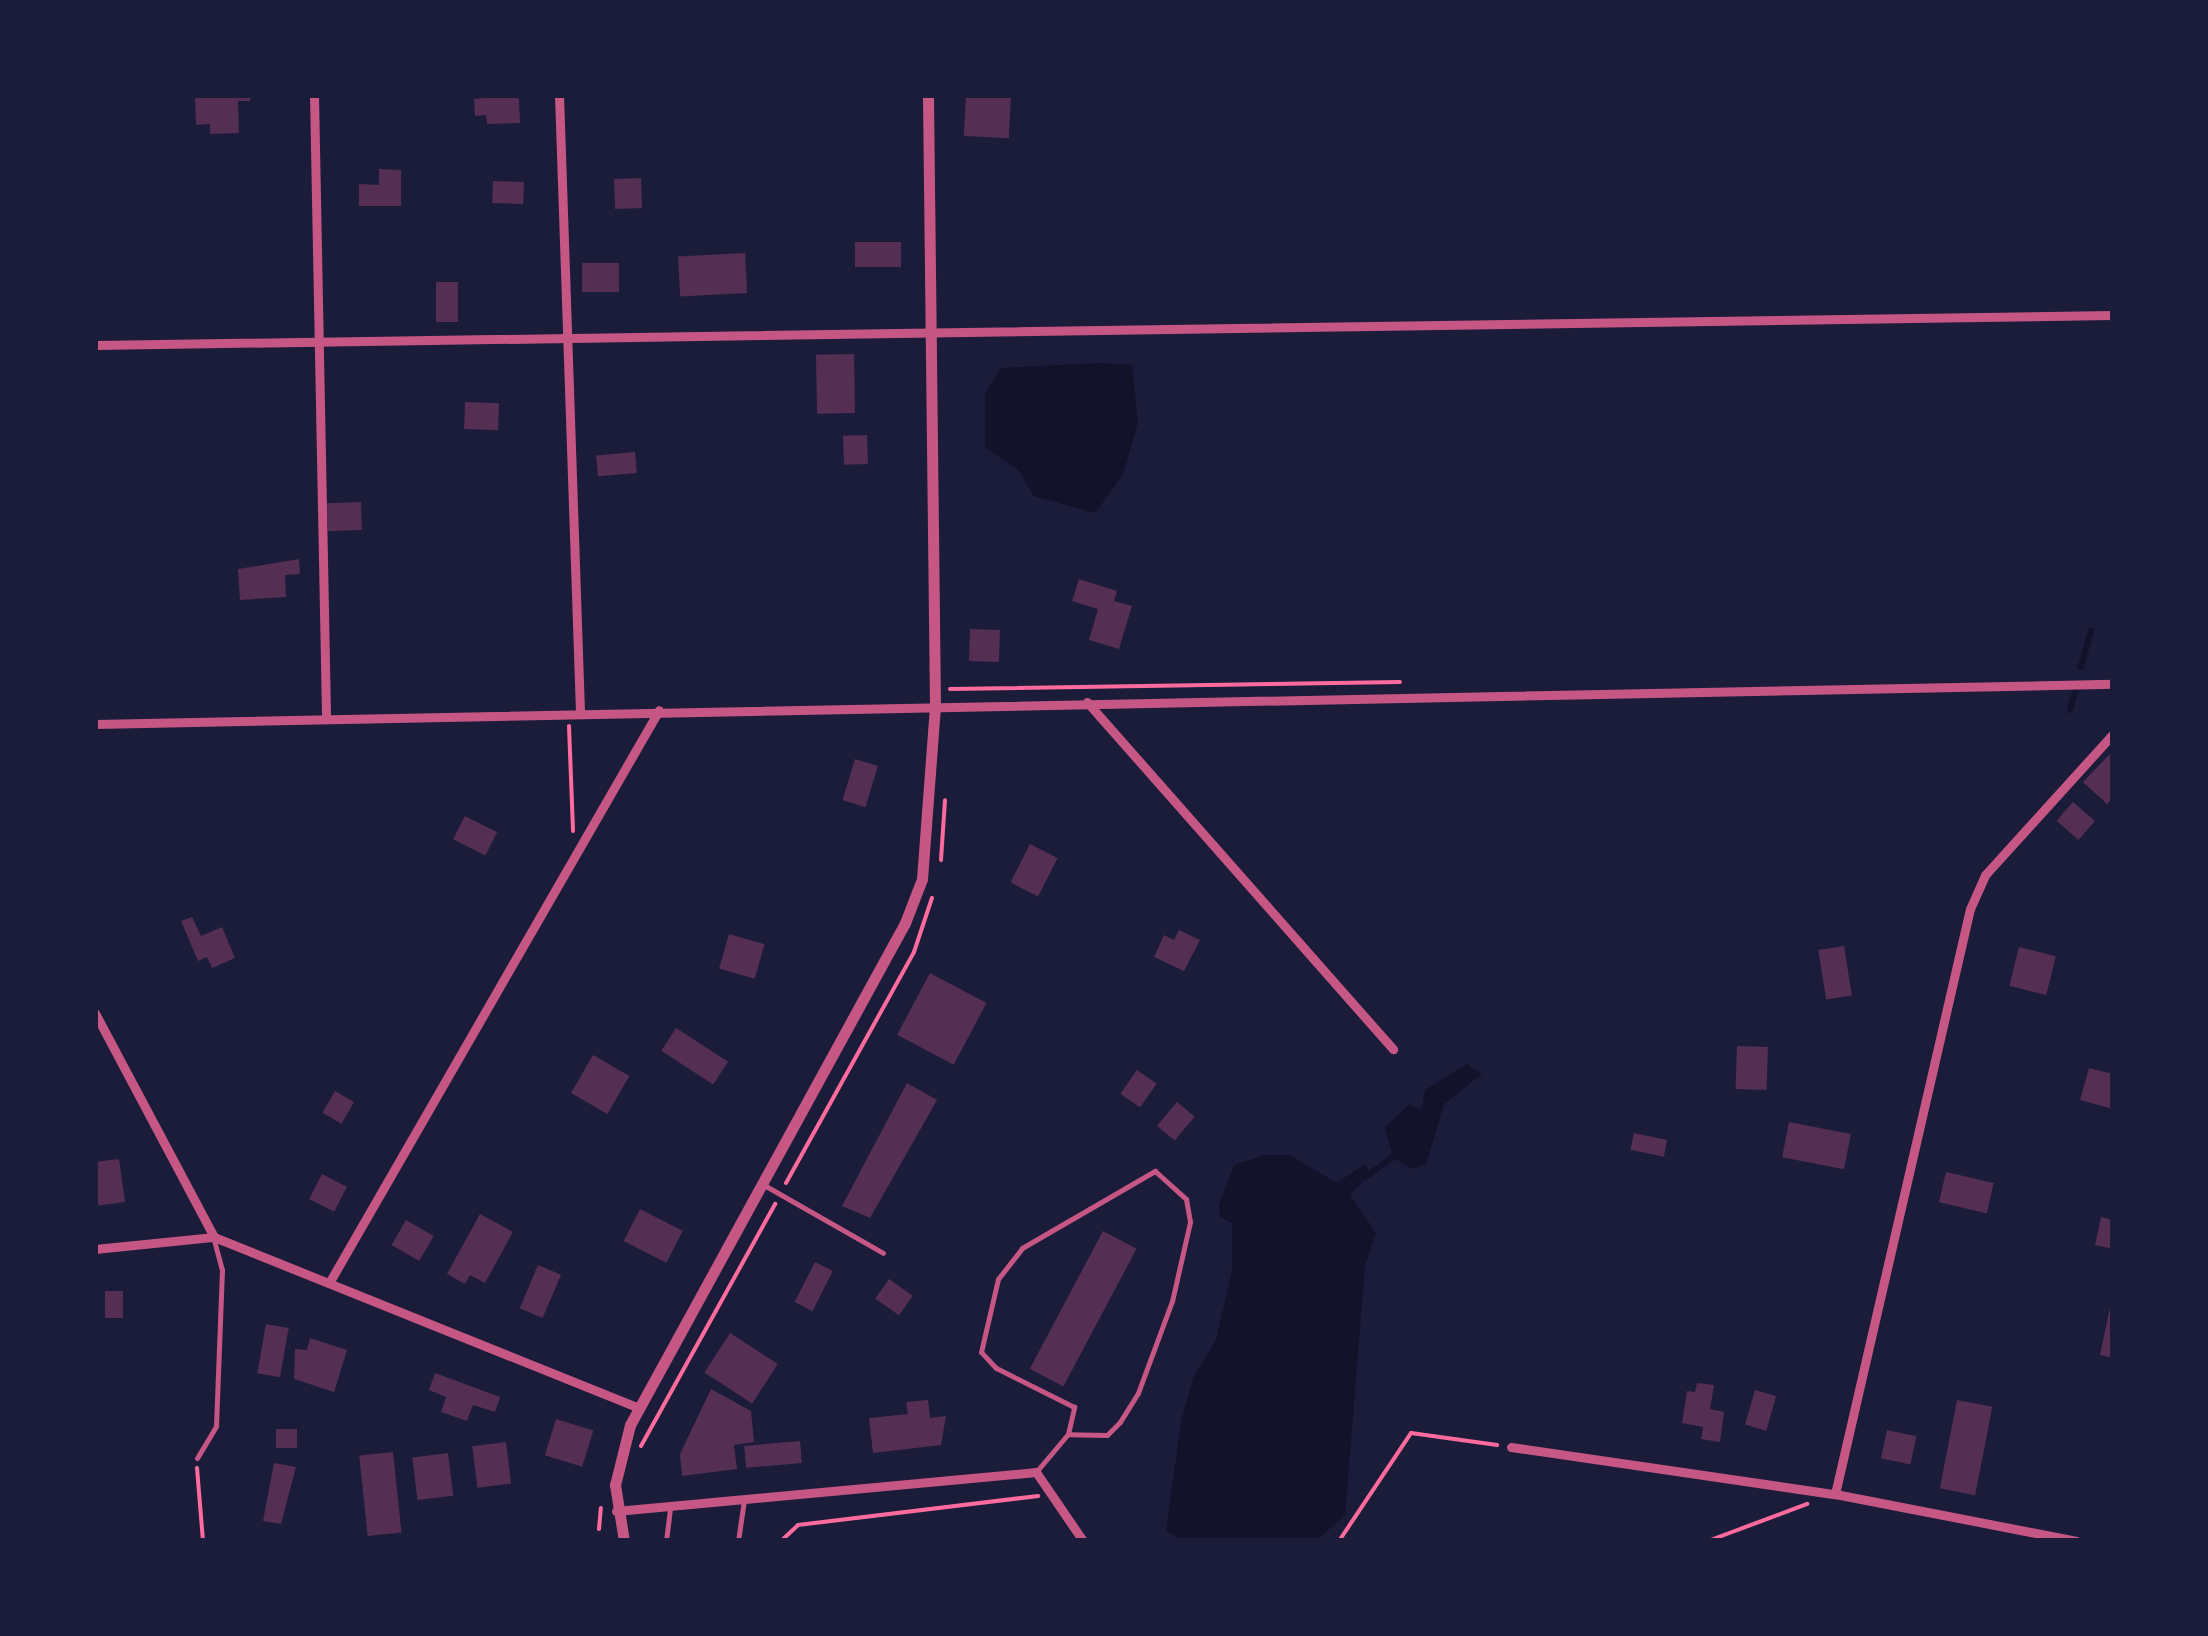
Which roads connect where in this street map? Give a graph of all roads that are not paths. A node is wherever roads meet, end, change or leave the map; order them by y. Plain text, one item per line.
1 (314, 95) edge
2 (558, 95) edge
3 (928, 95) edge
4 (2113, 315) edge
5 (930, 328) junction
6 (567, 336) junction
7 (318, 341) junction
8 (95, 345) edge
9 (2113, 684) edge
10 (1086, 702) junction
11 (935, 705) junction
12 (659, 710) junction
13 (574, 711) junction
14 (326, 716) junction
15 (95, 724) edge
16 (2113, 734) edge
17 (96, 1017) edge
18 (1393, 1048) dead end
19 (762, 1184) junction
20 (214, 1237) junction
21 (95, 1249) edge
22 (883, 1253) dead end
23 (329, 1283) junction
24 (639, 1408) junction
25 (1068, 1434) junction
26 (1511, 1447) road end
27 (197, 1458) road end
28 (1036, 1472) junction
29 (1835, 1494) junction
30 (744, 1500) junction
31 (670, 1507) junction
32 (616, 1511) junction
33 (624, 1541) edge
34 (666, 1541) edge
35 (738, 1541) edge
36 (1082, 1541) edge
37 (2076, 1541) edge

1 - 7 street
2 - 6 street
3 - 5 street
4 - 5 street
5 - 6 street
5 - 11 street
6 - 7 street
6 - 13 street
7 - 8 street
7 - 14 street
9 - 10 street
10 - 11 street
10 - 18 street
11 - 12 street
11 - 19 street
12 - 13 street
12 - 23 street
13 - 14 street
14 - 15 street
16 - 29 street
17 - 20 street
19 - 22 lane
19 - 24 street
20 - 21 street
20 - 23 street
20 - 27 lane
23 - 24 street
24 - 32 street
25 - 25 lane
25 - 28 lane
26 - 29 street
28 - 30 street
28 - 36 street
29 - 37 street
30 - 31 street
30 - 35 lane
31 - 32 street
31 - 34 lane
32 - 33 street

